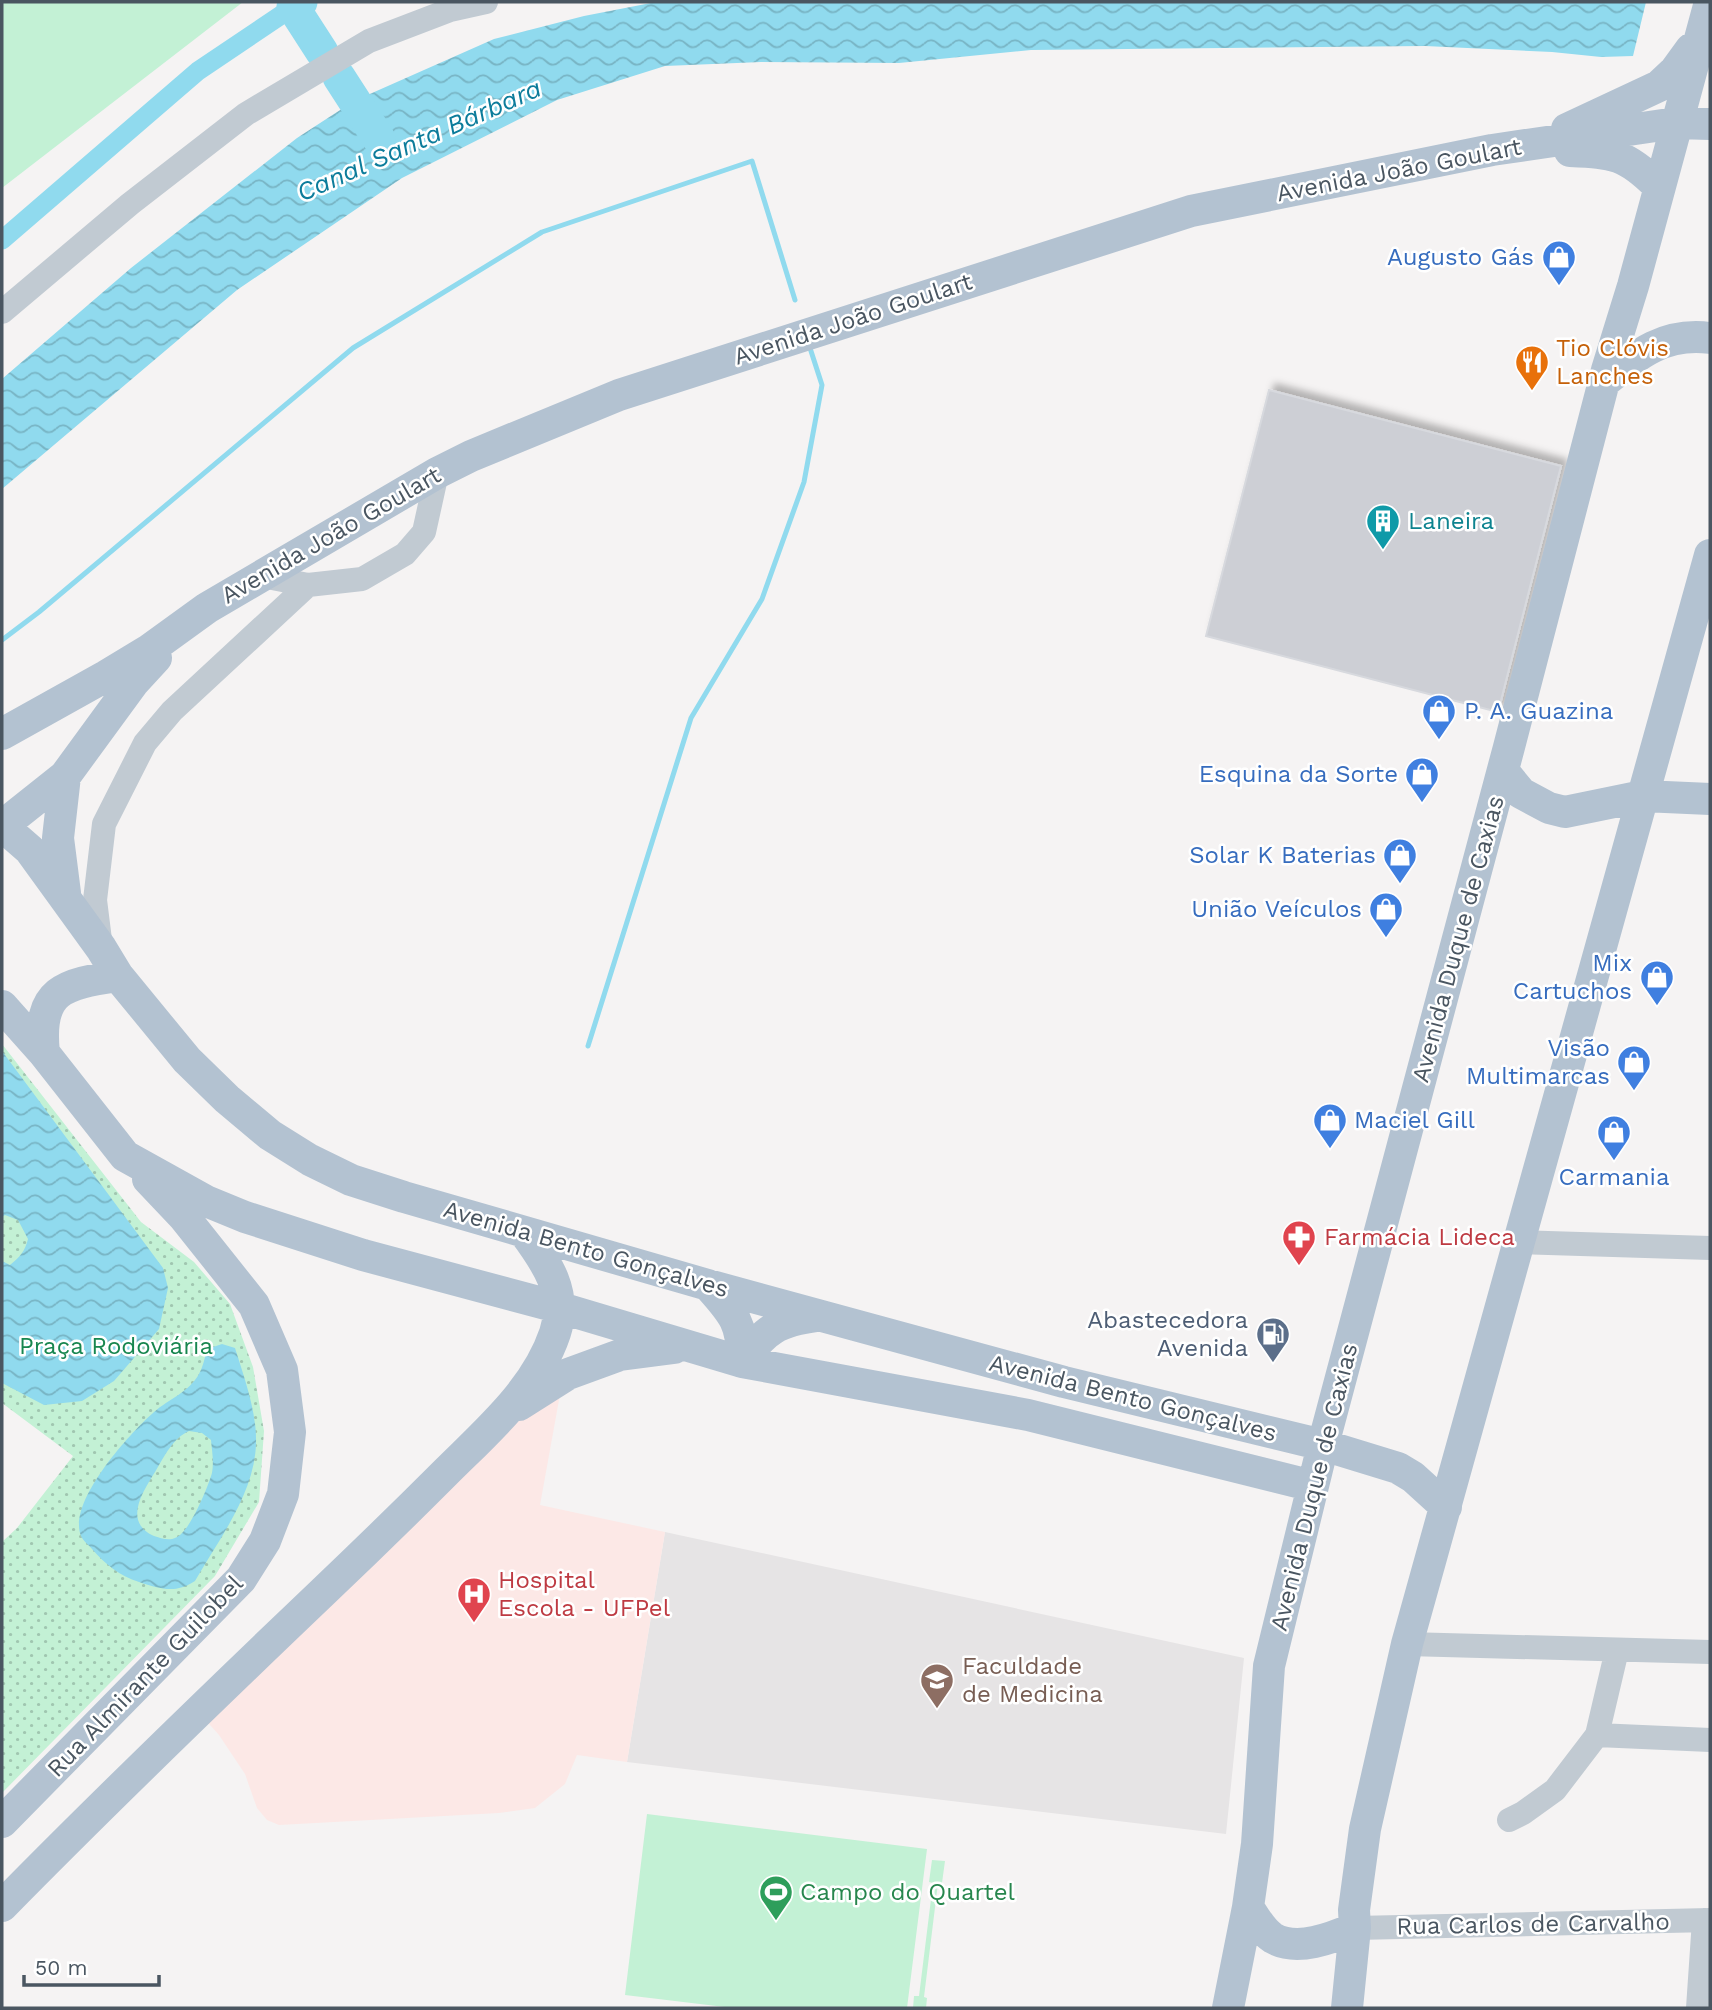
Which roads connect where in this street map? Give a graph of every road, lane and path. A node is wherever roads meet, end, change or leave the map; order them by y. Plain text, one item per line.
1 (485, 2) edge
2 (1710, 2) edge
3 (1701, 33) junction
4 (1689, 109) edge
5 (1710, 124) edge
6 (1540, 142) junction
7 (1492, 150) junction
8 (1658, 186) junction
9 (2, 312) edge
10 (1710, 338) edge
11 (1603, 383) junction
12 (437, 473) junction
13 (1710, 555) edge
14 (262, 576) junction
15 (308, 586) junction
16 (206, 608) junction
17 (2, 734) edge
18 (1503, 771) junction
19 (65, 776) junction
20 (1643, 796) junction
21 (1710, 799) edge
22 (4, 831) edge
23 (67, 901) junction
24 (101, 948) junction
25 (118, 976) junction
26 (2, 1006) edge
27 (44, 1053) junction
28 (125, 1156) junction
29 (524, 1232) junction
30 (1520, 1242) junction
31 (1710, 1248) edge
32 (708, 1285) junction
33 (561, 1308) junction
34 (822, 1316) junction
35 (684, 1346) junction
36 (742, 1362) junction
37 (505, 1413) junction
38 (1323, 1445) junction
39 (1371, 1460) junction
40 (1311, 1496) junction
41 (1446, 1507) junction
42 (1407, 1644) junction
43 (1617, 1650) junction
44 (1710, 1652) edge
45 (1597, 1735) junction
46 (1710, 1740) edge
47 (1508, 1820) dead end
48 (2, 1822) edge
49 (2, 1906) edge
50 (1248, 1908) junction
51 (1707, 1920) edge
52 (1355, 1928) junction
53 (1227, 2008) edge
54 (1347, 2008) edge
55 (1698, 2008) edge

1 - 9 street
2 - 3 main road, Avenida Duque de Caxias
3 - 4 main road, Avenida Duque de Caxias
3 - 6 main road
4 - 5 main road
4 - 6 main road
4 - 8 main road, Avenida Duque de Caxias
6 - 7 main road, Avenida João Goulart
7 - 8 main road
7 - 12 main road, Avenida João Goulart
8 - 11 main road, Avenida Duque de Caxias
10 - 11 main road
11 - 18 main road, Avenida Duque de Caxias
12 - 14 main road, Avenida João Goulart
12 - 15 street
13 - 20 main road
14 - 15 street
14 - 16 main road, Avenida João Goulart
15 - 24 street
16 - 17 main road, Avenida João Goulart
16 - 19 main road, Avenida João Goulart
18 - 20 main road
18 - 38 main road, Avenida Duque de Caxias
19 - 22 main road, Avenida João Goulart
19 - 23 main road
20 - 21 main road
20 - 30 main road
22 - 23 main road, Avenida Bento Gonçalves
23 - 24 main road, Avenida Bento Gonçalves
24 - 25 main road, Avenida Bento Gonçalves
25 - 27 main road
25 - 29 main road, Avenida Bento Gonçalves
26 - 27 main road, Avenida Bento Gonçalves
27 - 28 main road, Avenida Bento Gonçalves
28 - 33 main road, Avenida Bento Gonçalves
28 - 48 main road, Rua Almirante Guilobel
29 - 32 main road, Avenida Bento Gonçalves
29 - 33 main road
30 - 31 street
30 - 41 main road
32 - 34 main road, Avenida Bento Gonçalves
32 - 36 main road
33 - 35 main road, Avenida Bento Gonçalves
33 - 37 main road
34 - 36 main road
34 - 38 main road, Avenida Bento Gonçalves
35 - 36 main road, Avenida Bento Gonçalves
35 - 37 main road
36 - 40 main road, Avenida Bento Gonçalves
37 - 49 main road
38 - 39 main road, Avenida Bento Gonçalves
38 - 40 main road, Avenida Duque de Caxias
39 - 40 main road
39 - 41 main road, Avenida Bento Gonçalves
40 - 50 main road, Avenida Duque de Caxias
41 - 42 main road
42 - 43 street
42 - 52 main road
43 - 44 street
43 - 45 street
45 - 46 street
45 - 47 street
50 - 52 main road
50 - 53 main road, Avenida Duque de Caxias
51 - 52 street, Rua Carlos de Carvalho
51 - 55 street
52 - 54 main road

